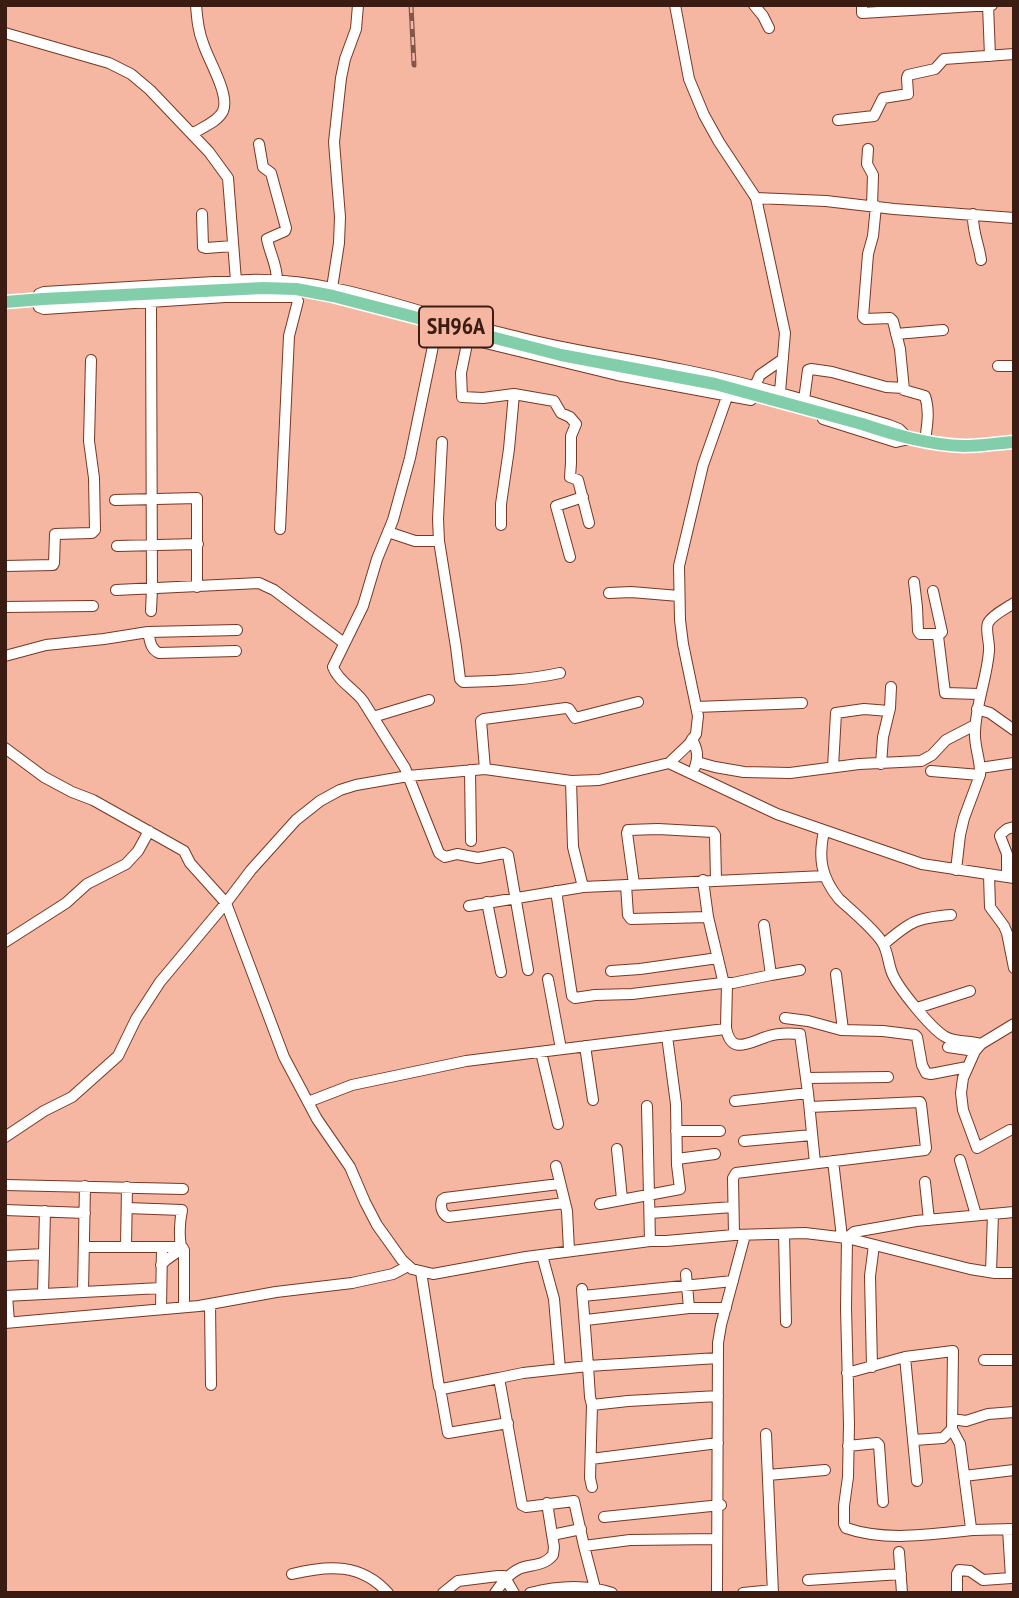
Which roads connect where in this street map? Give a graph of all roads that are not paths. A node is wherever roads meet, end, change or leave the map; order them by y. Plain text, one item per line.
1 (196, 5) edge
2 (358, 5) edge
3 (675, 5) edge
4 (754, 5) edge
5 (862, 5) edge
6 (989, 5) edge
7 (768, 29) dead end
8 (5, 33) edge
9 (1014, 54) edge
10 (990, 56) junction
11 (838, 120) dead end
12 (192, 134) junction
13 (259, 144) dead end
14 (869, 149) dead end
15 (756, 198) junction
16 (874, 206) junction
17 (202, 214) dead end
18 (973, 214) junction
19 (1014, 218) edge
20 (233, 246) junction
21 (981, 260) dead end
22 (277, 280) junction
23 (236, 281) junction
24 (332, 288) junction
25 (40, 299) junction
26 (151, 301) junction
27 (5, 302) edge
28 (439, 317) junction
29 (943, 330) dead end
30 (436, 331) junction
31 (897, 334) junction
32 (468, 339) junction
33 (783, 359) junction
34 (91, 360) dead end
35 (998, 366) dead end
36 (1014, 366) edge
37 (735, 382) junction
38 (755, 386) junction
39 (904, 388) junction
40 (780, 393) junction
41 (514, 394) junction
42 (728, 394) junction
43 (804, 400) junction
44 (909, 438) junction
45 (925, 441) junction
46 (442, 442) dead end
47 (1014, 442) edge
48 (583, 497) junction
49 (152, 498) junction
50 (115, 500) dead end
51 (589, 523) dead end
52 (501, 525) dead end
53 (280, 529) dead end
54 (388, 532) junction
55 (439, 541) junction
56 (198, 544) junction
57 (117, 546) dead end
58 (152, 546) junction
59 (569, 557) dead end
60 (5, 566) edge
61 (914, 582) dead end
62 (197, 587) junction
63 (152, 589) junction
64 (116, 590) dead end
65 (933, 591) dead end
66 (609, 593) dead end
67 (679, 596) junction
68 (1014, 603) edge
69 (93, 606) dead end
70 (5, 607) edge
71 (151, 611) dead end
72 (237, 630) dead end
73 (148, 632) junction
74 (938, 636) junction
75 (344, 643) junction
76 (236, 651) dead end
77 (5, 656) edge
78 (560, 673) dead end
79 (891, 687) dead end
80 (979, 694) junction
81 (429, 700) dead end
82 (638, 702) dead end
83 (802, 703) dead end
84 (696, 707) junction
85 (977, 709) junction
86 (889, 711) junction
87 (373, 717) junction
88 (975, 725) junction
89 (1014, 730) edge
90 (692, 739) junction
91 (5, 748) edge
92 (669, 762) junction
93 (697, 762) junction
94 (1014, 763) edge
95 (881, 764) junction
96 (833, 767) junction
97 (485, 769) junction
98 (470, 771) junction
99 (931, 771) dead end
100 (980, 772) junction
101 (691, 773) junction
102 (408, 776) junction
103 (571, 781) junction
104 (709, 782) junction
105 (1014, 827) edge
106 (149, 831) junction
107 (824, 831) junction
108 (471, 841) dead end
109 (956, 870) junction
110 (989, 875) junction
111 (825, 876) junction
112 (1011, 878) edge
113 (703, 880) junction
114 (716, 880) junction
115 (630, 884) junction
116 (583, 887) junction
117 (556, 891) junction
118 (515, 898) junction
119 (487, 902) junction
120 (226, 903) junction
121 (469, 906) dead end
122 (951, 915) dead end
123 (708, 917) junction
124 (764, 925) dead end
125 (5, 943) edge
126 (884, 944) junction
127 (718, 958) junction
128 (1014, 968) edge
129 (528, 970) dead end
130 (800, 970) dead end
131 (611, 971) dead end
132 (501, 972) dead end
133 (836, 974) dead end
134 (771, 975) junction
135 (548, 979) dead end
136 (725, 983) junction
137 (970, 991) dead end
138 (917, 1008) junction
139 (785, 1018) dead end
140 (1014, 1024) edge
141 (726, 1028) junction
142 (843, 1030) junction
143 (667, 1036) junction
144 (585, 1046) junction
145 (948, 1047) dead end
146 (978, 1047) junction
147 (561, 1049) junction
148 (541, 1052) junction
149 (967, 1067) junction
150 (888, 1077) dead end
151 (806, 1078) junction
152 (808, 1093) junction
153 (593, 1100) dead end
154 (734, 1101) dead end
155 (308, 1102) junction
156 (647, 1106) dead end
157 (810, 1107) junction
158 (558, 1124) dead end
159 (1010, 1130) dead end
160 (720, 1131) dead end
161 (676, 1132) junction
162 (812, 1135) junction
163 (5, 1137) edge
164 (744, 1141) dead end
165 (617, 1149) dead end
166 (715, 1154) dead end
167 (677, 1159) junction
168 (960, 1160) dead end
169 (833, 1161) junction
170 (815, 1163) junction
171 (556, 1166) dead end
172 (925, 1182) dead end
173 (559, 1184) junction
174 (5, 1185) edge
175 (85, 1186) junction
176 (127, 1187) junction
177 (183, 1189) dead end
178 (650, 1195) junction
179 (622, 1199) junction
180 (565, 1203) junction
181 (600, 1203) dead end
182 (733, 1207) junction
183 (127, 1208) junction
184 (5, 1210) edge
185 (45, 1211) junction
186 (1013, 1211) edge
187 (85, 1213) junction
188 (650, 1213) junction
189 (993, 1214) junction
190 (976, 1215) junction
191 (929, 1220) junction
192 (784, 1234) junction
193 (739, 1235) junction
194 (844, 1237) junction
195 (650, 1241) junction
196 (874, 1245) junction
197 (84, 1247) junction
198 (126, 1247) junction
199 (162, 1247) junction
200 (182, 1248) junction
201 (569, 1251) junction
202 (44, 1254) junction
203 (542, 1255) junction
204 (5, 1256) edge
205 (161, 1265) junction
206 (408, 1266) junction
207 (421, 1272) junction
208 (991, 1272) junction
209 (1014, 1273) edge
210 (686, 1274) dead end
211 (733, 1281) junction
212 (687, 1286) junction
213 (161, 1288) junction
214 (83, 1292) junction
215 (6, 1296) edge
216 (38, 1297) junction
217 (210, 1304) junction
218 (184, 1307) junction
219 (161, 1308) junction
220 (689, 1308) junction
221 (726, 1308) junction
222 (586, 1320) junction
223 (7, 1322) edge
224 (786, 1322) dead end
225 (905, 1357) junction
226 (718, 1359) junction
227 (984, 1360) dead end
228 (1014, 1360) edge
229 (588, 1366) junction
230 (872, 1367) junction
231 (560, 1369) junction
232 (847, 1373) junction
233 (499, 1378) junction
234 (211, 1385) dead end
235 (440, 1388) junction
236 (718, 1396) junction
237 (592, 1405) junction
238 (1014, 1412) edge
239 (508, 1423) junction
240 (952, 1424) junction
241 (766, 1434) dead end
242 (914, 1440) junction
243 (718, 1443) junction
244 (848, 1446) junction
245 (591, 1459) junction
246 (825, 1470) dead end
247 (1014, 1470) edge
248 (768, 1475) junction
249 (964, 1476) junction
250 (917, 1481) dead end
251 (592, 1487) dead end
252 (883, 1502) dead end
253 (547, 1503) junction
254 (720, 1505) junction
255 (604, 1517) dead end
256 (581, 1529) junction
257 (1011, 1529) edge
258 (973, 1530) junction
259 (552, 1535) junction
260 (717, 1539) junction
261 (584, 1546) junction
262 (899, 1552) dead end
263 (292, 1574) dead end
264 (901, 1574) junction
265 (506, 1579) junction
266 (808, 1580) dead end
267 (595, 1588) junction
268 (773, 1591) edge
269 (388, 1593) edge
270 (443, 1593) edge
271 (495, 1593) edge
272 (514, 1593) edge
273 (530, 1593) edge
274 (612, 1593) edge
275 (717, 1593) edge
276 (743, 1593) edge
277 (902, 1593) edge
278 (957, 1593) edge

1 - 12 street
2 - 24 street
3 - 15 street
4 - 7 street
5 - 6 street
6 - 10 street
8 - 12 street
9 - 10 street
10 - 11 street
12 - 20 street
13 - 22 street
14 - 16 street
15 - 16 street
15 - 33 street
16 - 18 street
16 - 31 street
17 - 20 street
18 - 19 street
18 - 21 street
20 - 23 street
22 - 23 street
22 - 24 street
23 - 25 street
24 - 28 street
25 - 26 street
25 - 27 main road, SH96A
25 - 44 main road, SH96A, bridge
26 - 49 street
26 - 53 street
28 - 30 street
28 - 37 street
29 - 31 street
30 - 32 street
30 - 54 street
31 - 39 street
32 - 41 street
32 - 42 street
33 - 38 street
33 - 40 street
34 - 60 street
35 - 36 street
37 - 38 street
37 - 42 street
38 - 40 street
39 - 43 street
39 - 45 street
40 - 43 street
41 - 48 street
41 - 52 street
42 - 44 street
42 - 67 street
43 - 44 street
44 - 45 main road, SH96A
45 - 47 main road, SH96A
46 - 55 street
48 - 51 street
48 - 59 street
49 - 50 street
49 - 56 street
49 - 58 street
54 - 55 street
54 - 75 street
55 - 78 street
56 - 58 street
56 - 62 street
57 - 58 street
58 - 63 street
61 - 74 street
62 - 63 street
62 - 75 street
63 - 64 street
63 - 71 street
65 - 74 street
66 - 67 street
67 - 84 street
68 - 80 street
69 - 70 street
72 - 73 street
73 - 76 street
73 - 77 street
74 - 80 street
75 - 87 street
79 - 86 street
80 - 85 street
81 - 87 street
82 - 97 street
83 - 84 street
84 - 90 street
85 - 88 street
85 - 89 street
86 - 95 street
86 - 96 street
87 - 102 street
88 - 95 street
88 - 100 street
90 - 92 street
90 - 93 street
91 - 106 street
92 - 101 street
92 - 103 street
93 - 96 street
93 - 101 street
93 - 104 street
94 - 100 street
95 - 96 street
97 - 98 street
97 - 103 street
98 - 102 street
98 - 108 street
99 - 100 street
100 - 109 street
101 - 104 street
102 - 118 street
102 - 120 street
103 - 116 street
104 - 107 street
105 - 112 street
106 - 120 street
106 - 125 street
107 - 109 street
107 - 111 street
109 - 110 street
110 - 112 street
110 - 128 street
111 - 114 street
111 - 126 street
113 - 114 street
113 - 115 street
113 - 123 street
114 - 115 street
115 - 116 street
115 - 123 street
116 - 117 street
117 - 118 street
117 - 136 street
118 - 119 street
118 - 129 street
119 - 121 street
119 - 132 street
120 - 155 street
120 - 163 street
122 - 126 street
123 - 127 street
124 - 134 street
126 - 138 street
127 - 131 street
127 - 136 street
130 - 134 street
133 - 142 street
134 - 136 street
135 - 147 street
136 - 141 street
137 - 138 street
138 - 146 street
139 - 142 street
140 - 146 street
141 - 143 street
141 - 151 street
142 - 149 street
143 - 144 street
143 - 161 street
144 - 147 street
144 - 153 street
145 - 146 street
146 - 149 street
147 - 148 street
148 - 155 street
148 - 158 street
149 - 159 street
150 - 151 street
151 - 152 street
152 - 154 street
152 - 157 street
155 - 206 street
156 - 178 street
157 - 162 street
157 - 169 street
160 - 161 street
161 - 167 street
162 - 164 street
162 - 170 street
165 - 179 street
166 - 167 street
167 - 178 street
168 - 190 street
169 - 170 street
169 - 194 street
170 - 182 street
171 - 173 street
172 - 191 street
173 - 180 street
173 - 180 street
174 - 175 street
175 - 176 street
175 - 187 street
176 - 177 street
176 - 183 street
178 - 179 street
178 - 188 street
179 - 181 street
180 - 201 street
182 - 188 street
182 - 193 street
183 - 198 street
183 - 200 street
184 - 185 street
185 - 187 street
185 - 202 street
186 - 189 street
187 - 197 street
188 - 195 street
189 - 190 street
189 - 208 street
190 - 191 street
191 - 194 street
192 - 193 street
192 - 194 street
192 - 224 street
193 - 195 street
193 - 211 street
194 - 196 street
194 - 232 street
195 - 201 street
196 - 208 street
196 - 230 street
197 - 198 street
197 - 214 street
198 - 199 street
199 - 200 street
199 - 205 street
200 - 205 street
200 - 218 street
201 - 203 street
202 - 204 street
202 - 216 street
203 - 207 street
203 - 231 street
205 - 213 street
206 - 207 street
206 - 217 street
207 - 235 street
208 - 209 street
210 - 212 street
211 - 212 street
211 - 221 street
212 - 220 street
212 - 222 street
213 - 214 street
213 - 219 street
214 - 216 street
215 - 216 street
215 - 223 street
217 - 218 street
217 - 234 street
218 - 219 street
219 - 223 street
220 - 221 street
220 - 222 street
221 - 226 street
222 - 229 street
225 - 230 street
225 - 240 street
225 - 242 street
226 - 229 street
226 - 236 street
227 - 228 street
229 - 231 street
229 - 237 street
230 - 232 street
231 - 233 street
232 - 244 street
233 - 235 street
233 - 239 street
235 - 239 street
236 - 237 street
236 - 243 street
237 - 245 street
238 - 240 street
239 - 253 street
240 - 242 street
240 - 249 street
241 - 248 street
242 - 250 street
243 - 245 street
243 - 254 street
244 - 252 street
244 - 258 street
245 - 251 street
246 - 248 street
247 - 249 street
248 - 268 street
249 - 258 street
253 - 256 street
253 - 259 street
254 - 255 street
254 - 260 street
256 - 259 street
256 - 261 street
257 - 258 street
257 - 278 street
259 - 265 street
260 - 261 street
260 - 275 street
261 - 267 street
262 - 264 street
263 - 269 street
264 - 266 street
264 - 277 street
265 - 270 street
265 - 271 street
265 - 272 street
267 - 273 street
267 - 274 street
268 - 276 street

